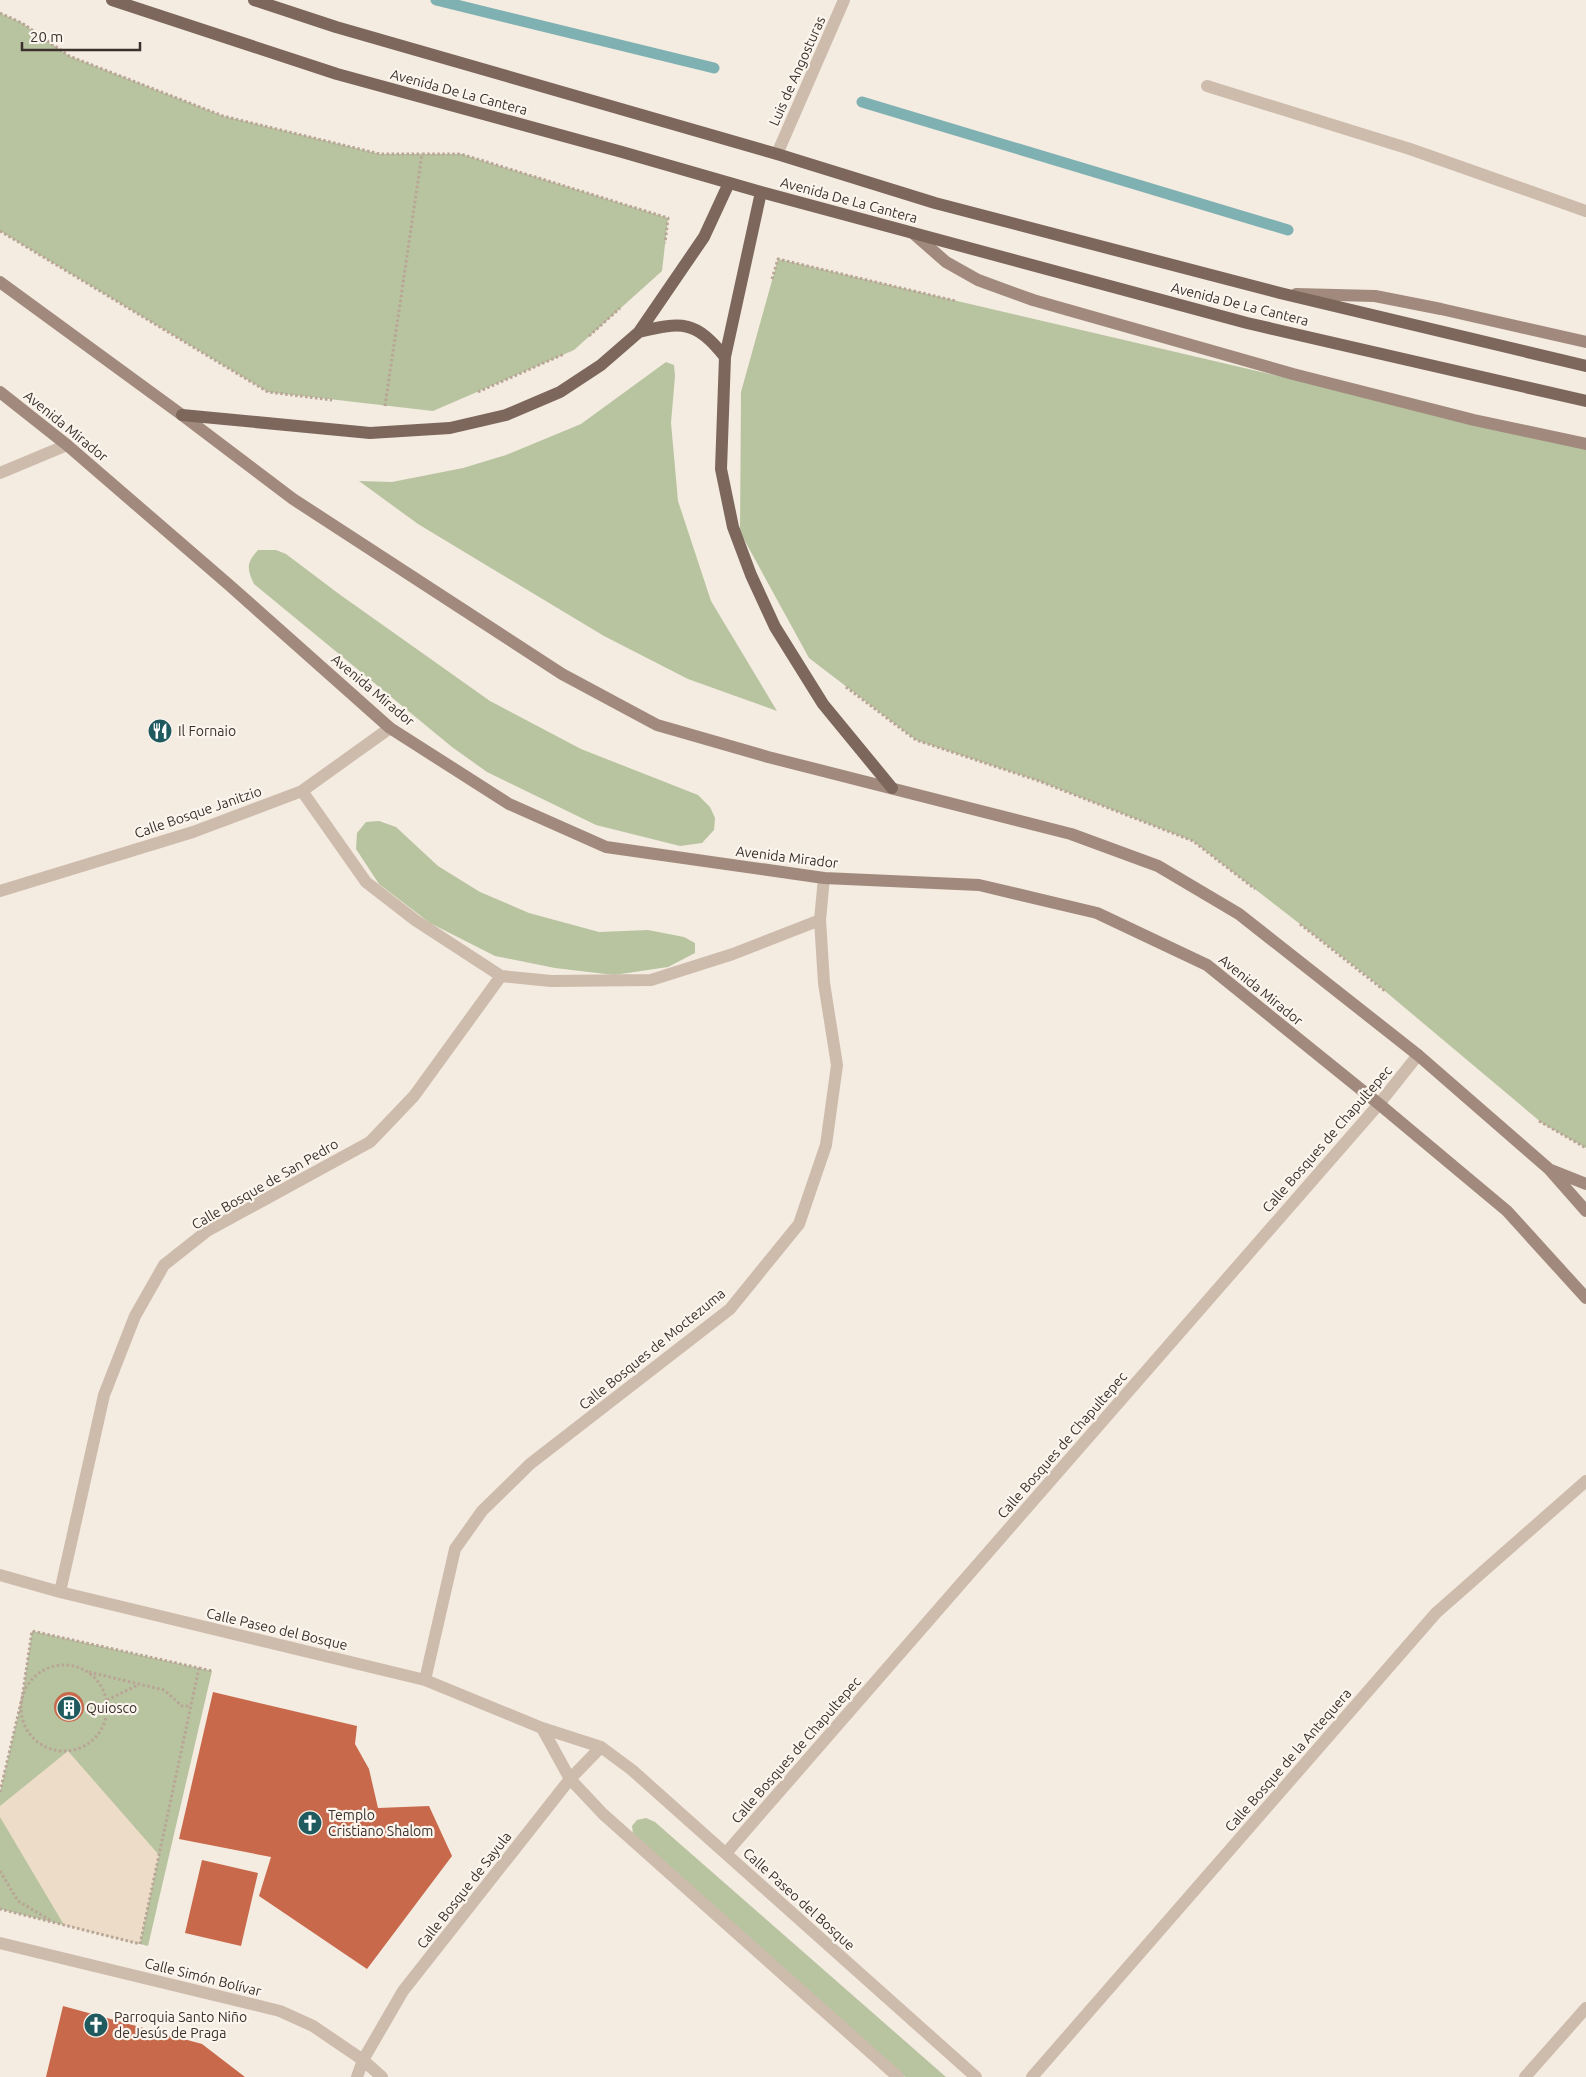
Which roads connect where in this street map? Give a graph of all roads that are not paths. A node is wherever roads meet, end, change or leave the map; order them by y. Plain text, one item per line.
1 (112, 0) edge
2 (254, 0) edge
3 (844, 0) edge
4 (1207, 86) dead end
5 (777, 154) junction
6 (730, 183) junction
7 (762, 192) junction
8 (1586, 211) edge
9 (914, 234) junction
10 (0, 282) edge
11 (1280, 293) junction
12 (639, 332) junction
13 (1586, 342) edge
14 (725, 358) junction
15 (1586, 366) edge
16 (0, 392) edge
17 (1586, 401) edge
18 (182, 415) junction
19 (1586, 444) edge
20 (67, 445) junction
21 (0, 473) edge
22 (390, 728) junction
23 (892, 788) junction
24 (302, 791) junction
25 (824, 878) junction
26 (0, 891) edge
27 (820, 920) junction
28 (500, 976) junction
29 (1418, 1055) junction
30 (1379, 1104) junction
31 (1549, 1169) junction
32 (1586, 1184) edge
33 (1586, 1211) edge
34 (1586, 1298) edge
35 (1586, 1481) edge
36 (0, 1574) edge
37 (60, 1592) junction
38 (425, 1680) junction
39 (542, 1728) junction
40 (601, 1747) junction
41 (570, 1779) junction
42 (726, 1853) junction
43 (0, 1943) edge
44 (1586, 2008) edge
45 (363, 2060) junction
46 (357, 2077) edge
47 (382, 2077) edge
48 (898, 2077) edge
49 (976, 2077) edge
50 (1032, 2077) edge
51 (1525, 2077) edge

1 - 6 main road, Avenida De La Cantera
2 - 5 main road, Avenida De La Cantera
3 - 5 street, Luis de Angosturas
4 - 8 street
5 - 11 main road, Avenida De La Cantera
6 - 7 main road, Avenida De La Cantera
6 - 12 main road
7 - 9 main road, Avenida De La Cantera
7 - 14 main road
9 - 17 main road, Avenida De La Cantera
9 - 19 main road
10 - 18 main road
11 - 13 main road
11 - 15 main road, Avenida De La Cantera
12 - 14 main road
12 - 18 main road
14 - 23 main road
16 - 20 main road, Avenida Mirador
18 - 23 main road
20 - 21 street
20 - 22 main road, Avenida Mirador
22 - 24 street, Calle Bosque Janitzio
22 - 25 main road, Avenida Mirador
23 - 29 main road
24 - 26 street, Calle Bosque Janitzio
24 - 28 street
25 - 27 street, Calle Bosques de Moctezuma
25 - 30 main road, Avenida Mirador
27 - 28 street
27 - 38 street, Calle Bosques de Moctezuma
28 - 37 street, Calle Bosque de San Pedro
29 - 30 street, Calle Bosques de Chapultepec
29 - 31 main road
30 - 34 main road, Avenida Mirador
30 - 42 street, Calle Bosques de Chapultepec
31 - 32 main road
31 - 33 main road
35 - 50 street, Calle Bosque de la Antequera
36 - 37 street, Calle Paseo del Bosque
37 - 38 street, Calle Paseo del Bosque
38 - 39 street, Calle Paseo del Bosque
39 - 40 street, Calle Paseo del Bosque
39 - 41 street
40 - 41 street, Calle Bosque de Sayula
40 - 42 street, Calle Paseo del Bosque
41 - 45 street, Calle Bosque de Sayula
41 - 48 street
42 - 49 street, Calle Paseo del Bosque
43 - 45 street, Calle Simón Bolívar
44 - 51 street
45 - 46 street, Calle Bosque de Sayula
45 - 47 street, Calle Simón Bolívar

